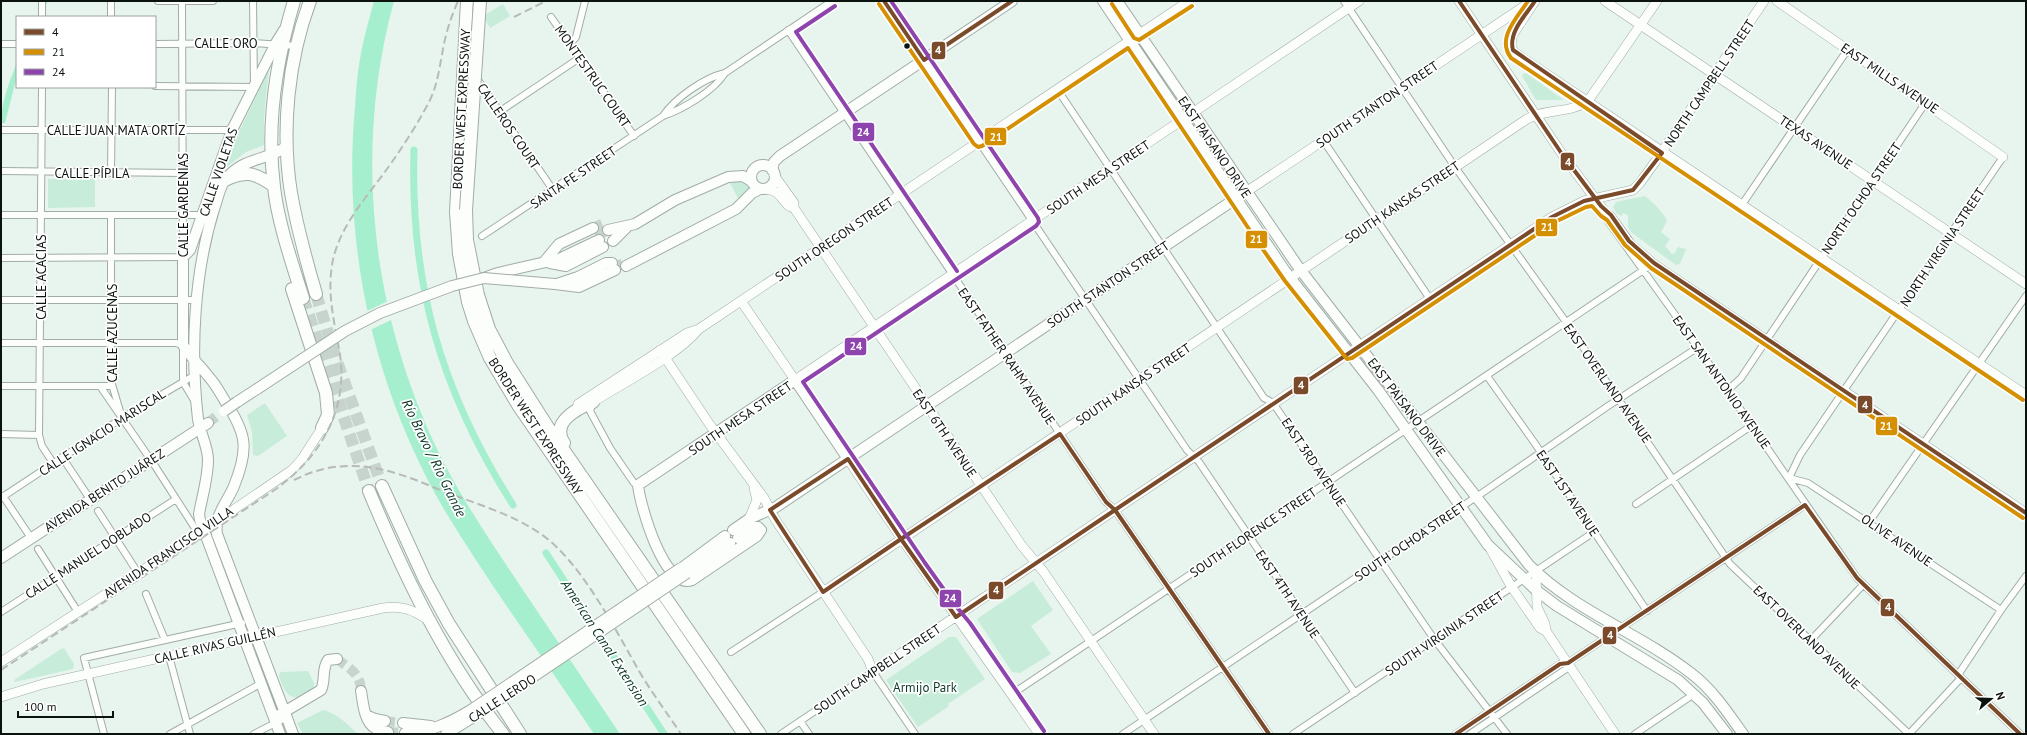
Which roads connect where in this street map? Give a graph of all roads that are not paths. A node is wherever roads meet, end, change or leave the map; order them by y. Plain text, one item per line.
1 (111, 1) edge
2 (158, 1) edge
3 (182, 1) edge
4 (213, 1) edge
5 (253, 1) edge
6 (294, 1) edge
7 (310, 1) edge
8 (467, 1) edge
9 (480, 1) edge
10 (586, 1) edge
11 (832, 1) edge
12 (884, 1) edge
13 (1012, 1) edge
14 (1103, 1) edge
15 (1117, 1) edge
16 (1189, 1) edge
17 (1359, 1) edge
18 (1459, 1) edge
19 (1533, 1) edge
20 (1605, 1) edge
21 (1657, 1) edge
22 (1764, 1) edge
23 (1777, 1) edge
24 (42, 3) edge
25 (1001, 4) edge
26 (1346, 4) edge
27 (42, 16) edge
28 (112, 16) edge
29 (551, 17) dead end
30 (1641, 24) junction
31 (788, 30) junction
32 (1139, 34) junction
33 (1480, 34) junction
34 (1130, 40) junction
35 (253, 43) junction
36 (571, 43) junction
37 (1, 44) edge
38 (16, 44) edge
39 (156, 44) edge
40 (182, 44) junction
41 (279, 44) junction
42 (296, 46) junction
43 (1848, 49) junction
44 (581, 57) junction
45 (924, 60) junction
46 (464, 63) dead end
47 (1715, 75) junction
48 (156, 86) edge
49 (183, 86) junction
50 (254, 86) junction
51 (1402, 86) junction
52 (42, 88) edge
53 (112, 88) edge
54 (1057, 89) junction
55 (1588, 101) junction
56 (1926, 102) junction
57 (499, 112) junction
58 (1192, 113) junction
59 (844, 114) junction
60 (1536, 115) junction
61 (1182, 120) junction
62 (1794, 128) junction
63 (2, 130) edge
64 (42, 130) junction
65 (112, 130) junction
66 (183, 130) junction
67 (232, 130) junction
68 (634, 136) junction
69 (1323, 140) junction
70 (979, 141) junction
71 (287, 146) junction
72 (1662, 153) junction
73 (272, 154) junction
74 (2003, 157) joint
75 (1456, 167) junction
76 (1110, 168) junction
77 (1, 171) edge
78 (42, 172) junction
79 (773, 172) junction
80 (111, 173) junction
81 (184, 173) junction
82 (1873, 180) junction
83 (751, 181) junction
84 (223, 182) junction
85 (274, 188) junction
86 (763, 189) junction
87 (553, 190) junction
88 (1246, 192) junction
89 (899, 195) junction
90 (1236, 199) junction
91 (1595, 199) junction
92 (1741, 206) junction
93 (794, 208) junction
94 (461, 211) junction
95 (1605, 212) junction
96 (183, 214) junction
97 (1, 215) edge
98 (41, 216) junction
99 (111, 216) junction
100 (207, 216) junction
101 (1376, 220) junction
102 (1033, 221) junction
103 (627, 227) junction
104 (1951, 233) junction
105 (482, 236) dead end
106 (1510, 245) junction
107 (1163, 247) junction
108 (820, 248) junction
109 (112, 257) junction
110 (184, 257) junction
111 (1, 258) edge
112 (41, 258) junction
113 (1820, 259) junction
114 (1654, 263) junction
115 (627, 264) tunnel mouth
116 (613, 267) tunnel mouth
117 (1300, 270) junction
118 (1643, 271) junction
119 (952, 274) junction
120 (1290, 277) junction
121 (484, 278) junction
122 (555, 284) junction
123 (2026, 284) edge
124 (316, 294) tunnel mouth
125 (2026, 296) edge
126 (303, 298) tunnel mouth
127 (111, 299) junction
128 (1086, 299) junction
129 (1430, 299) junction
130 (1, 300) edge
131 (196, 300) junction
132 (41, 301) junction
133 (182, 301) junction
134 (741, 301) junction
135 (1899, 311) junction
136 (1566, 322) junction
137 (874, 327) junction
138 (1217, 327) junction
139 (489, 329) junction
140 (1767, 338) junction
141 (111, 342) junction
142 (1, 343) edge
143 (41, 343) junction
144 (1360, 345) junction
145 (183, 346) junction
146 (1697, 348) junction
147 (1349, 352) junction
148 (662, 354) junction
149 (1006, 354) junction
150 (195, 362) junction
151 (1979, 365) junction
152 (200, 373) junction
153 (1487, 376) junction
154 (795, 380) junction
155 (1140, 380) junction
156 (183, 382) junction
157 (1, 386) edge
158 (41, 386) junction
159 (100, 386) junction
160 (111, 386) junction
161 (1727, 391) junction
162 (1844, 391) junction
163 (2026, 395) edge
164 (1618, 400) junction
165 (593, 402) junction
166 (1274, 403) junction
167 (197, 405) junction
168 (927, 406) junction
169 (566, 412) joint
170 (221, 413) tunnel mouth
171 (122, 418) junction
172 (1418, 421) junction
173 (204, 426) junction
174 (1751, 426) junction
175 (322, 428) joint
176 (1407, 429) junction
177 (716, 433) junction
178 (1, 434) edge
179 (1060, 434) junction
180 (40, 435) junction
181 (1924, 443) junction
182 (1541, 453) junction
183 (62, 457) junction
184 (1194, 457) junction
185 (848, 459) junction
186 (151, 460) junction
187 (53, 464) junction
188 (1673, 478) junction
189 (1789, 478) junction
190 (1327, 482) junction
191 (638, 485) junction
192 (981, 485) junction
193 (382, 486) tunnel mouth
194 (754, 487) junction
195 (368, 491) tunnel mouth
196 (2, 497) edge
197 (1475, 497) junction
198 (90, 499) junction
199 (176, 499) junction
200 (1636, 504) dead end
201 (1806, 505) junction
202 (1460, 508) junction
203 (770, 510) junction
204 (1115, 510) junction
205 (98, 511) dead end
206 (2026, 512) edge
207 (749, 519) junction
208 (217, 521) junction
209 (1869, 522) junction
210 (1594, 532) junction
211 (203, 535) junction
212 (1248, 535) junction
213 (115, 537) junction
214 (732, 537) junction
215 (31, 538) junction
216 (901, 539) junction
217 (1488, 545) junction
218 (38, 549) dead end
219 (1, 558) edge
220 (1726, 558) junction
221 (1381, 561) junction
222 (1036, 563) junction
223 (1536, 572) junction
224 (138, 573) junction
225 (56, 576) junction
226 (2026, 576) edge
227 (651, 578) junction
228 (1524, 580) junction
229 (1863, 585) junction
230 (1511, 586) junction
231 (1169, 588) junction
232 (1536, 590) junction
233 (823, 592) junction
234 (146, 594) dead end
235 (2001, 610) junction
236 (1647, 611) junction
237 (1, 612) edge
238 (78, 612) junction
239 (1302, 614) junction
240 (956, 617) junction
241 (428, 620) junction
242 (249, 621) junction
243 (238, 624) junction
244 (1620, 628) junction
245 (1546, 631) junction
246 (255, 636) junction
247 (1608, 637) junction
248 (1434, 639) junction
249 (165, 640) junction
250 (243, 640) junction
251 (1091, 641) junction
252 (1810, 641) junction
253 (731, 652) dead end
254 (169, 656) junction
255 (337, 659) dead end
256 (1, 662) edge
257 (1568, 663) junction
258 (1223, 667) junction
259 (873, 672) junction
260 (88, 673) junction
261 (1960, 677) junction
262 (260, 684) junction
263 (362, 691) tunnel mouth
264 (1355, 693) junction
265 (1012, 694) junction
266 (1694, 694) junction
267 (1, 697) edge
268 (1491, 711) junction
269 (473, 713) junction
270 (366, 714) junction
271 (284, 715) junction
272 (489, 716) junction
273 (1495, 717) junction
274 (1145, 720) junction
275 (274, 721) junction
276 (385, 721) tunnel mouth
277 (800, 721) junction
278 (188, 724) junction
279 (404, 728) tunnel mouth
280 (388, 732) tunnel mouth
281 (104, 734) edge
282 (170, 734) edge
283 (190, 734) edge
284 (254, 734) edge
285 (280, 734) edge
286 (292, 734) edge
287 (446, 734) edge
288 (499, 734) edge
289 (503, 734) edge
290 (520, 734) edge
291 (744, 734) edge
292 (760, 734) edge
293 (781, 734) edge
294 (809, 734) edge
295 (915, 734) edge
296 (1039, 734) edge
297 (1123, 734) edge
298 (1154, 734) edge
299 (1269, 734) edge
300 (1293, 734) edge
301 (1456, 734) edge
302 (1470, 734) edge
303 (1507, 734) edge
304 (1615, 734) edge
305 (1635, 734) edge
306 (1727, 734) edge
307 (1743, 734) edge
308 (1909, 734) edge
309 (2020, 734) edge

1 - 28 street
2 - 3 street
3 - 4 street
3 - 40 street, CALLE GARDENIAS
5 - 35 street, CALLE VIOLETAS
6 - 41 highway
7 - 42 highway
8 - 94 highway, BORDER WEST EXPRESSWAY
9 - 94 highway, BORDER WEST EXPRESSWAY, bridge
10 - 36 street
11 - 31 street, SANTA FE STREET
12 - 45 street, EAST 4TH AVENUE
13 - 25 main road
14 - 34 main road, EAST PAISANO DRIVE
15 - 32 main road, EAST PAISANO DRIVE
16 - 32 main road, SOUTH OREGON STREET
17 - 26 main road, SOUTH MESA STREET
18 - 33 main road, EAST SAN ANTONIO AVENUE
19 - 33 main road, SOUTH STANTON STREET
19 - 55 main road
20 - 30 main road, TEXAS AVENUE
21 - 30 main road
22 - 47 main road, NORTH CAMPBELL STREET
23 - 43 main road, EAST MILLS AVENUE
24 - 27 street
25 - 45 main road
26 - 51 street, EAST OVERLAND AVENUE
26 - 58 main road, SOUTH MESA STREET
29 - 36 street, MONTESTRUC COURT
30 - 47 main road, TEXAS AVENUE
30 - 55 main road
31 - 59 street, EAST FATHER RAHM AVENUE
31 - 68 street, SANTA FE STREET
32 - 34 main road, SOUTH OREGON STREET
32 - 58 main road, EAST PAISANO DRIVE
33 - 51 main road, SOUTH STANTON STREET
33 - 60 main road, EAST SAN ANTONIO AVENUE
34 - 54 main road, SOUTH OREGON STREET
34 - 61 main road, EAST PAISANO DRIVE
35 - 40 street, CALLE ORO
35 - 41 street, CALLE ORO
35 - 50 street, CALLE VIOLETAS
36 - 44 street, MONTESTRUC COURT
37 - 38 street
39 - 40 street, CALLE ORO
40 - 49 street, CALLE GARDENIAS
41 - 42 street, CALLE ORO
41 - 50 main road, CALLE VIOLETAS
41 - 73 highway
42 - 71 highway
43 - 56 main road, EAST MILLS AVENUE
43 - 62 street
44 - 57 street
44 - 68 street, MONTESTRUC COURT
45 - 59 main road
45 - 70 street, EAST 4TH AVENUE
46 - 57 street, CALLEROS COURT
47 - 62 main road, TEXAS AVENUE
47 - 72 main road, NORTH CAMPBELL STREET
48 - 49 street
49 - 50 street
49 - 66 street, CALLE GARDENIAS
50 - 67 main road, CALLE VIOLETAS
51 - 69 main road, SOUTH STANTON STREET
51 - 75 street, EAST OVERLAND AVENUE
52 - 64 street, CALLE ACACIAS
53 - 65 street
54 - 70 main road, SOUTH OREGON STREET
54 - 76 street, EAST 3RD AVENUE
55 - 60 main road
55 - 72 main road
56 - 74 main road, EAST MILLS AVENUE
56 - 82 street, NORTH OCHOA STREET
57 - 87 street, CALLEROS COURT
58 - 61 main road, SOUTH MESA STREET
58 - 88 main road, EAST PAISANO DRIVE
59 - 79 main road
59 - 89 street, EAST FATHER RAHM AVENUE
60 - 75 main road, SOUTH KANSAS STREET
60 - 91 main road, EAST SAN ANTONIO AVENUE
61 - 76 main road, SOUTH MESA STREET
61 - 90 main road, EAST PAISANO DRIVE
62 - 82 main road, TEXAS AVENUE
62 - 92 street
63 - 64 street, CALLE JUAN MATA ORTÍZ
64 - 65 street, CALLE JUAN MATA ORTÍZ
64 - 78 street, CALLE ACACIAS
65 - 66 street, CALLE JUAN MATA ORTÍZ
65 - 80 street
66 - 67 street, CALLE JUAN MATA ORTÍZ
66 - 81 street, CALLE GARDENIAS
67 - 100 main road, CALLE VIOLETAS
68 - 87 street, SANTA FE STREET
69 - 88 main road, SOUTH STANTON STREET
69 - 101 street
70 - 89 main road, SOUTH OREGON STREET
70 - 102 street, EAST 4TH AVENUE
71 - 73 main road, CALLE GARDENIAS
71 - 124 highway
72 - 91 main road, NORTH CAMPBELL STREET
72 - 92 main road
73 - 84 main road, CALLE GARDENIAS
73 - 85 highway
74 - 104 street, NORTH VIRGINIA STREET
75 - 101 main road, SOUTH KANSAS STREET
75 - 106 street, EAST OVERLAND AVENUE
76 - 102 main road, SOUTH MESA STREET
76 - 107 street, EAST 3RD AVENUE
77 - 78 street, CALLE PÍPILA
78 - 80 street, CALLE PÍPILA
78 - 98 street, CALLE ACACIAS
79 - 83 main road
79 - 86 main road
79 - 93 main road, EAST 6TH AVENUE
80 - 81 street, CALLE PÍPILA
81 - 96 street, CALLE GARDENIAS
82 - 104 main road, TEXAS AVENUE
82 - 113 street, NORTH OCHOA STREET
83 - 86 main road
83 - 103 main road
84 - 85 highway
84 - 100 main road, CALLE GARDENIAS
85 - 126 highway
85 - 175 highway
86 - 93 main road, EAST 6TH AVENUE
86 - 115 main road
87 - 105 street, SANTA FE STREET
88 - 90 main road, SOUTH STANTON STREET
88 - 117 main road, EAST PAISANO DRIVE
89 - 108 main road, SOUTH OREGON STREET
89 - 119 street, EAST FATHER RAHM AVENUE
90 - 107 main road, SOUTH STANTON STREET
90 - 120 main road, EAST PAISANO DRIVE
91 - 95 main road, EAST SAN ANTONIO AVENUE
91 - 106 main road, SOUTH CAMPBELL STREET
92 - 113 main road
93 - 108 main road, EAST 6TH AVENUE
94 - 139 highway, BORDER WEST EXPRESSWAY
94 - 291 highway, BORDER WEST EXPRESSWAY
95 - 114 street
95 - 118 street, EAST SAN ANTONIO AVENUE
96 - 99 street
96 - 100 street
96 - 110 street, CALLE GARDENIAS
97 - 98 street
98 - 99 street
98 - 112 street, CALLE ACACIAS
99 - 109 street, CALLE AZUCENAS
100 - 110 main road, CALLE VIOLETAS
100 - 131 main road, CALLE GARDENIAS
101 - 117 main road, SOUTH KANSAS STREET
101 - 129 street
102 - 119 main road, SOUTH MESA STREET
102 - 128 street, EAST 4TH AVENUE
103 - 103 main road
104 - 123 main road, TEXAS AVENUE
104 - 135 street, NORTH VIRGINIA STREET
106 - 129 main road, SOUTH CAMPBELL STREET
106 - 136 street, EAST OVERLAND AVENUE
107 - 128 main road, SOUTH STANTON STREET
107 - 138 street, EAST 3RD AVENUE
108 - 134 main road, SOUTH OREGON STREET
108 - 137 main road, EAST 6TH AVENUE
109 - 110 street
109 - 112 street
109 - 127 street, CALLE AZUCENAS
110 - 133 main road, CALLE GARDENIAS
111 - 112 street
112 - 132 street, CALLE ACACIAS
113 - 135 main road
113 - 140 street, NORTH OCHOA STREET
114 - 118 street, SOUTH FLORENCE STREET
114 - 140 street
116 - 122 main road
117 - 120 main road, SOUTH KANSAS STREET
117 - 144 main road, EAST PAISANO DRIVE
118 - 136 street, SOUTH FLORENCE STREET
118 - 146 street, EAST SAN ANTONIO AVENUE
119 - 137 main road, SOUTH MESA STREET
119 - 149 street, EAST FATHER RAHM AVENUE
120 - 138 main road, SOUTH KANSAS STREET
120 - 147 main road, EAST PAISANO DRIVE
121 - 122 main road, bridge
121 - 122 main road
121 - 170 main road, bridge
125 - 151 street
127 - 132 street
127 - 133 street
127 - 141 street, CALLE AZUCENAS
128 - 149 main road, SOUTH STANTON STREET
128 - 155 street, EAST 4TH AVENUE
129 - 144 main road, SOUTH CAMPBELL STREET
130 - 132 street
131 - 133 street
131 - 150 main road, CALLE GARDENIAS
132 - 143 street, CALLE ACACIAS
133 - 145 main road, CALLE GARDENIAS
134 - 148 main road, SOUTH OREGON STREET
134 - 154 main road
135 - 151 main road
135 - 162 street, NORTH VIRGINIA STREET
136 - 153 street, SOUTH FLORENCE STREET
136 - 164 street, EAST OVERLAND AVENUE
137 - 154 main road, SOUTH MESA STREET
137 - 168 main road, EAST 6TH AVENUE
138 - 155 main road, SOUTH KANSAS STREET
138 - 166 street, EAST 3RD AVENUE
139 - 169 highway
139 - 227 highway, BORDER WEST EXPRESSWAY
140 - 161 street, NORTH OCHOA STREET
140 - 162 street
141 - 143 street
141 - 145 street
141 - 160 street, CALLE AZUCENAS
142 - 143 street
143 - 158 street, CALLE ACACIAS
144 - 147 main road, SOUTH CAMPBELL STREET
144 - 172 main road, EAST PAISANO DRIVE
145 - 150 main road
145 - 156 street, CALLE GARDENIAS
146 - 161 street, EAST SAN ANTONIO AVENUE
146 - 164 street, SOUTH OCHOA STREET
147 - 166 main road, SOUTH CAMPBELL STREET
147 - 176 main road, EAST PAISANO DRIVE
148 - 165 main road, SOUTH OREGON STREET
148 - 169 main road, SOUTH OREGON STREET
148 - 177 main road
149 - 168 main road, SOUTH STANTON STREET
149 - 179 street, EAST FATHER RAHM AVENUE
150 - 152 main road
151 - 163 main road
151 - 181 street
152 - 156 street, CALLE IGNACIO MARISCAL
152 - 167 main road
152 - 208 main road
153 - 172 street, SOUTH FLORENCE STREET
153 - 182 street, EAST 1ST AVENUE
154 - 177 main road, SOUTH MESA STREET
154 - 185 main road
155 - 179 main road, SOUTH KANSAS STREET
155 - 184 street, EAST 4TH AVENUE
156 - 167 street
156 - 171 street, CALLE IGNACIO MARISCAL
157 - 158 street
158 - 159 street
158 - 180 street, CALLE ACACIAS
159 - 160 street
159 - 171 street
160 - 171 street, CALLE AZUCENAS
161 - 174 street, EAST SAN ANTONIO AVENUE
162 - 181 main road
162 - 189 street, NORTH VIRGINIA STREET
164 - 182 street, SOUTH OCHOA STREET
164 - 188 street, EAST OVERLAND AVENUE
165 - 191 street
165 - 227 highway
166 - 184 main road, SOUTH CAMPBELL STREET
166 - 190 street, EAST 3RD AVENUE
167 - 173 main road
168 - 185 main road, SOUTH STANTON STREET
168 - 192 main road, EAST 6TH AVENUE
171 - 183 street, CALLE IGNACIO MARISCAL
171 - 186 street, CALLE AZUCENAS
172 - 176 street, SOUTH FLORENCE STREET
172 - 197 main road, EAST PAISANO DRIVE
173 - 186 main road, AVENIDA BENITO JUÁREZ
173 - 211 main road
174 - 188 street
174 - 189 street, EAST SAN ANTONIO AVENUE
175 - 208 main road, AVENIDA FRANCISCO VILLA
176 - 190 street, SOUTH FLORENCE STREET
176 - 202 main road, EAST PAISANO DRIVE
177 - 191 main road, SOUTH MESA STREET
177 - 194 main road
178 - 180 street
179 - 192 main road, SOUTH KANSAS STREET
179 - 204 street, EAST FATHER RAHM AVENUE
180 - 187 street, CALLE ACACIAS
181 - 206 main road
181 - 209 street
182 - 197 street, SOUTH OCHOA STREET
182 - 210 street, EAST 1ST AVENUE
183 - 187 street, CALLE IGNACIO MARISCAL
183 - 198 street
184 - 204 main road, SOUTH CAMPBELL STREET
184 - 212 street, EAST 4TH AVENUE
185 - 203 main road, SOUTH STANTON STREET
185 - 216 main road
186 - 198 main road, AVENIDA BENITO JUÁREZ
186 - 199 street, CALLE AZUCENAS
187 - 196 street, CALLE IGNACIO MARISCAL
188 - 200 street
188 - 220 street, EAST OVERLAND AVENUE
189 - 201 street, EAST SAN ANTONIO AVENUE
189 - 209 street, OLIVE AVENUE
190 - 212 street, SOUTH FLORENCE STREET
190 - 221 street, EAST 3RD AVENUE
191 - 214 main road, SOUTH STANTON STREET
192 - 216 main road, SOUTH KANSAS STREET
192 - 222 main road, EAST 6TH AVENUE
193 - 290 highway
194 - 203 main road
194 - 207 main road
195 - 241 highway
196 - 215 street
197 - 202 street, SOUTH OCHOA STREET
197 - 223 main road, EAST PAISANO DRIVE
198 - 215 main road, AVENIDA BENITO JUÁREZ
199 - 211 street, CALLE AZUCENAS
199 - 213 street, CALLE MANUEL DOBLADO
201 - 220 street
201 - 229 street, EAST SAN ANTONIO AVENUE
202 - 217 main road, EAST PAISANO DRIVE
202 - 221 street, SOUTH OCHOA STREET
203 - 207 main road, SOUTH STANTON STREET
203 - 233 main road
204 - 222 main road, SOUTH CAMPBELL STREET
204 - 231 street, EAST FATHER RAHM AVENUE
205 - 213 street
207 - 214 main road, SOUTH STANTON STREET
208 - 211 main road, AVENIDA FRANCISCO VILLA
208 - 242 main road
209 - 235 street, OLIVE AVENUE
210 - 223 street, SOUTH VIRGINIA STREET
210 - 236 street, EAST 1ST AVENUE
211 - 224 main road, AVENIDA FRANCISCO VILLA
211 - 243 main road
212 - 231 street, SOUTH FLORENCE STREET
212 - 239 street, EAST 4TH AVENUE
213 - 224 street
213 - 225 street, CALLE MANUEL DOBLADO
214 - 269 main road, SOUTH STANTON STREET, bridge
215 - 219 main road, AVENIDA BENITO JUÁREZ
216 - 233 main road, SOUTH KANSAS STREET
216 - 240 main road
217 - 228 main road, EAST PAISANO DRIVE
217 - 230 main road
218 - 225 street
220 - 236 street
220 - 252 street, EAST OVERLAND AVENUE
221 - 239 street, SOUTH OCHOA STREET
221 - 248 street, EAST 3RD AVENUE
222 - 240 main road, SOUTH CAMPBELL STREET
222 - 251 main road, EAST 6TH AVENUE
223 - 228 street, SOUTH VIRGINIA STREET
223 - 232 main road
223 - 244 main road, EAST PAISANO DRIVE
224 - 238 main road, AVENIDA FRANCISCO VILLA
225 - 237 street, CALLE MANUEL DOBLADO
225 - 238 street
226 - 235 street
227 - 292 highway
228 - 230 street, SOUTH VIRGINIA STREET
228 - 232 main road, EAST PAISANO DRIVE
229 - 252 street
229 - 261 street, EAST SAN ANTONIO AVENUE
230 - 245 main road
230 - 248 street, SOUTH VIRGINIA STREET
231 - 251 street, SOUTH FLORENCE STREET
231 - 258 street, EAST FATHER RAHM AVENUE
232 - 245 main road
232 - 247 main road, EAST PAISANO DRIVE
233 - 253 street, SOUTH KANSAS STREET
233 - 259 main road
234 - 249 street
235 - 261 street
236 - 244 street
238 - 256 main road, AVENIDA FRANCISCO VILLA
239 - 258 street, SOUTH OCHOA STREET
239 - 264 street, EAST 4TH AVENUE
240 - 259 main road, SOUTH CAMPBELL STREET
240 - 265 main road
241 - 246 main road, CALLE RIVAS GUILLÉN
241 - 272 highway
242 - 243 street, CALLE RIVAS GUILLÉN
242 - 246 main road
243 - 249 street, CALLE RIVAS GUILLÉN
243 - 250 main road
244 - 247 street
244 - 307 main road, EAST PAISANO DRIVE
245 - 257 main road
246 - 250 main road, CALLE RIVAS GUILLÉN
246 - 271 main road
247 - 257 street
247 - 266 main road, EAST PAISANO DRIVE
248 - 264 street, SOUTH VIRGINIA STREET
248 - 268 street, EAST 3RD AVENUE
249 - 260 street, CALLE RIVAS GUILLÉN
250 - 254 main road, CALLE RIVAS GUILLÉN
250 - 262 main road
251 - 265 street, SOUTH FLORENCE STREET
251 - 274 main road, EAST 6TH AVENUE
252 - 308 street, EAST OVERLAND AVENUE
254 - 260 main road, CALLE RIVAS GUILLÉN
254 - 278 street
255 - 271 main road
257 - 268 street
257 - 273 street
257 - 304 main road
258 - 274 street, SOUTH OCHOA STREET
258 - 299 street, EAST FATHER RAHM AVENUE
259 - 277 street, SOUTH CAMPBELL STREET
259 - 295 street
260 - 267 main road, CALLE RIVAS GUILLÉN
260 - 281 street
261 - 308 street
261 - 309 street, EAST SAN ANTONIO AVENUE
262 - 275 main road
262 - 278 street
263 - 270 main road
264 - 300 street, SOUTH VIRGINIA STREET
265 - 296 main road
266 - 305 street
266 - 306 main road, EAST PAISANO DRIVE
268 - 273 street, EAST 3RD AVENUE
268 - 301 street
269 - 279 main road
269 - 287 main road, CALLE LERDO
270 - 276 main road
270 - 280 main road
271 - 275 main road
271 - 286 main road
272 - 288 main road
272 - 289 highway
273 - 302 street
273 - 303 street, EAST 3RD AVENUE
274 - 297 street, SOUTH OCHOA STREET
274 - 298 main road, EAST 6TH AVENUE
275 - 284 street
275 - 285 main road
277 - 293 street, SOUTH CAMPBELL STREET
277 - 294 street
278 - 282 street
278 - 283 street

